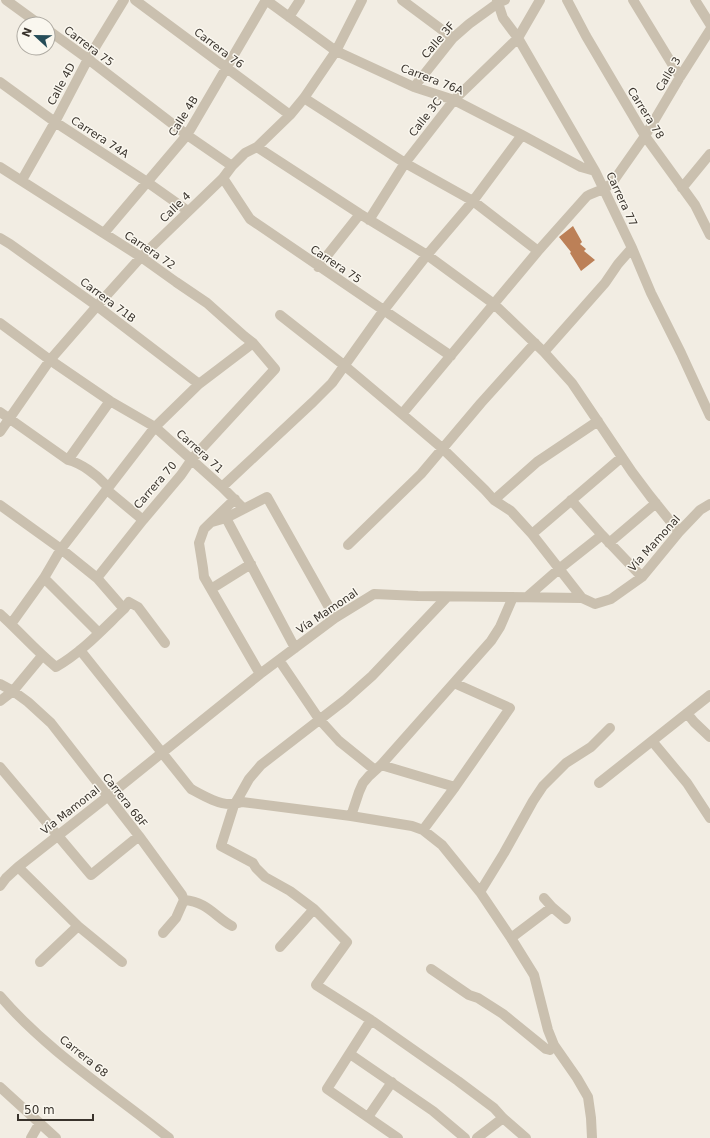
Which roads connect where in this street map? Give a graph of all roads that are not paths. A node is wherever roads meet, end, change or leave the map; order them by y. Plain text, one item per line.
1 (6, 0) edge
2 (124, 0) edge
3 (135, 0) edge
4 (266, 0) edge
5 (300, 0) edge
6 (362, 0) edge
7 (402, 0) edge
8 (540, 0) edge
9 (567, 0) edge
10 (633, 0) edge
11 (500, 1) edge
12 (698, 1) edge
13 (28, 16) edge
14 (289, 17) junction
15 (710, 24) edge
16 (710, 30) edge
17 (56, 36) edge
18 (454, 38) junction
19 (518, 38) junction
20 (336, 51) junction
21 (88, 59) junction
22 (225, 68) junction
23 (680, 77) junction
24 (0, 82) edge
25 (414, 87) junction
26 (304, 98) junction
27 (454, 100) junction
28 (290, 115) junction
29 (55, 122) junction
30 (186, 135) junction
31 (522, 135) junction
32 (645, 136) junction
33 (257, 147) junction
34 (710, 154) edge
35 (405, 163) junction
36 (232, 166) junction
37 (0, 167) edge
38 (595, 171) junction
39 (223, 178) junction
40 (22, 180) junction
41 (147, 182) junction
42 (682, 188) junction
43 (604, 189) junction
44 (473, 202) junction
45 (188, 211) junction
46 (360, 214) junction
47 (369, 220) junction
48 (104, 233) junction
49 (710, 235) edge
50 (0, 238) edge
51 (632, 248) junction
52 (538, 251) junction
53 (427, 255) junction
54 (141, 257) junction
55 (318, 267) junction
56 (494, 304) junction
57 (97, 306) junction
58 (384, 310) junction
59 (280, 315) dead end
60 (0, 323) edge
61 (253, 343) junction
62 (534, 343) junction
63 (544, 352) junction
64 (451, 356) junction
65 (50, 360) junction
66 (344, 366) junction
67 (274, 369) joint
68 (199, 384) junction
69 (110, 401) junction
70 (0, 412) edge
71 (402, 414) junction
72 (710, 414) edge
73 (9, 418) junction
74 (598, 421) junction
75 (155, 427) junction
76 (0, 432) edge
77 (442, 448) junction
78 (622, 457) junction
79 (68, 460) junction
80 (192, 460) junction
81 (222, 486) junction
82 (107, 490) junction
83 (234, 499) junction
84 (494, 500) junction
85 (571, 500) junction
86 (656, 503) junction
87 (710, 504) edge
88 (0, 505) edge
89 (244, 509) junction
90 (226, 518) junction
91 (142, 520) junction
92 (210, 522) junction
93 (679, 532) junction
94 (532, 534) junction
95 (602, 535) junction
96 (609, 543) junction
97 (348, 545) dead end
98 (61, 549) junction
99 (251, 564) junction
100 (559, 570) junction
101 (642, 577) junction
102 (44, 578) junction
103 (97, 578) junction
104 (211, 589) junction
105 (447, 597) junction
106 (513, 597) junction
107 (527, 597) junction
108 (582, 598) junction
109 (124, 609) junction
110 (0, 614) edge
111 (335, 618) junction
112 (11, 624) junction
113 (99, 633) junction
114 (165, 642) dead end
115 (295, 648) junction
116 (80, 650) junction
117 (42, 656) junction
118 (279, 660) junction
119 (260, 674) junction
120 (454, 683) junction
121 (0, 684) edge
122 (13, 691) junction
123 (710, 695) edge
124 (0, 701) edge
125 (687, 713) junction
126 (319, 719) junction
127 (610, 728) dead end
128 (710, 737) edge
129 (652, 741) junction
130 (161, 752) junction
131 (0, 767) edge
132 (378, 767) junction
133 (599, 783) dead end
134 (455, 787) junction
135 (108, 796) junction
136 (706, 802) edge
137 (234, 805) junction
138 (351, 816) junction
139 (710, 818) edge
140 (423, 830) junction
141 (58, 835) junction
142 (139, 836) junction
143 (18, 867) junction
144 (2, 878) edge
145 (480, 892) junction
146 (544, 898) dead end
147 (184, 900) junction
148 (552, 907) junction
149 (314, 909) junction
150 (566, 919) dead end
151 (78, 926) junction
152 (232, 926) dead end
153 (163, 933) dead end
154 (511, 938) junction
155 (280, 948) dead end
156 (40, 962) dead end
157 (122, 962) dead end
158 (430, 969) dead end
159 (0, 996) edge
160 (372, 1020) junction
161 (554, 1045) junction
162 (350, 1054) junction
163 (392, 1082) junction
164 (2, 1093) edge
165 (368, 1117) junction
166 (503, 1118) junction
167 (39, 1124) junction
168 (31, 1138) edge
169 (56, 1138) edge
170 (169, 1138) edge
171 (398, 1138) edge
172 (465, 1138) edge
173 (477, 1138) edge
174 (526, 1138) edge
175 (592, 1138) edge

1 - 13 street
2 - 21 street, Calle 4D
3 - 22 street, Carrera 76
4 - 14 street, Carrera 76A
4 - 22 street, Calle 4B
5 - 14 street
6 - 20 street, Calle 4
7 - 18 street
8 - 19 street, Calle 3C
9 - 32 street, Carrera 78
10 - 23 street
11 - 18 street, Calle 3F
11 - 19 street, Carrera 77
12 - 15 street
14 - 20 street, Carrera 76A
16 - 23 street, Calle 3
17 - 21 street, Carrera 75
18 - 25 street, Calle 3F
19 - 27 street, Calle 3C
19 - 38 street, Carrera 77
20 - 25 street, Carrera 76A
20 - 26 street, Calle 4
21 - 29 street, Calle 4D
21 - 30 street, Carrera 75
22 - 28 street, Carrera 76
22 - 30 street, Calle 4B
23 - 32 street, Calle 3
24 - 29 street, Carrera 74A
25 - 27 street, Carrera 76A
26 - 28 street, Calle 4
26 - 35 street
27 - 31 street, Carrera 76A
27 - 35 street, Calle 3C
28 - 33 street, Calle 4
29 - 40 street, Calle 4D
29 - 41 street, Carrera 74A
30 - 36 street, Carrera 75
30 - 41 street, Calle 4B
31 - 38 street, Carrera 76A
31 - 44 street
32 - 42 street, Carrera 78
32 - 43 street, Calle 3
33 - 36 street, Calle 4
33 - 46 street
34 - 42 street
35 - 44 street
35 - 47 street, Calle 3C
36 - 39 street, Calle 4
37 - 40 street, Carrera 72
38 - 43 street, Carrera 77
39 - 45 street, Calle 4
39 - 55 street, Carrera 75
40 - 48 street, Carrera 72
41 - 45 street, Carrera 74A
41 - 48 street, Calle 4B
42 - 49 street, Carrera 78
43 - 51 street, Carrera 77
43 - 52 street
44 - 52 street
44 - 53 street
45 - 54 street, Calle 4
46 - 47 street
46 - 55 street
47 - 53 street
48 - 54 street, Carrera 72
50 - 57 street, Carrera 71B
51 - 63 street
51 - 72 street, Carrera 77
52 - 56 street
53 - 56 street
53 - 58 street
54 - 57 street, Calle 4
54 - 61 street, Carrera 72
55 - 58 street, Carrera 75
56 - 62 street
56 - 64 street
57 - 65 street, Calle 4
57 - 68 street, Carrera 71B
58 - 64 street, Carrera 75
58 - 66 street
59 - 66 street
60 - 65 street, Carrera 71
61 - 67 street, Carrera 72
61 - 68 street
62 - 63 street
62 - 77 street
63 - 74 street
64 - 71 street
65 - 69 street, Carrera 71
65 - 73 street, Calle 4
66 - 71 street
66 - 81 street
67 - 80 street, Carrera 70
68 - 75 street
69 - 75 street, Carrera 71
69 - 79 street
70 - 73 street, Carrera 70
71 - 77 street
73 - 76 street, Calle 4
73 - 79 street, Carrera 70
74 - 78 street
74 - 84 street
75 - 80 street, Carrera 71
75 - 82 street
77 - 84 street
77 - 97 street
78 - 85 street
78 - 86 street
79 - 82 street, Carrera 70
80 - 81 street, Carrera 71
80 - 91 street, Carrera 70
81 - 83 street, Carrera 71
82 - 91 street, Carrera 70
82 - 98 street
83 - 89 street, Carrera 71
83 - 92 street
84 - 94 street
85 - 94 street
85 - 95 street
86 - 93 street
86 - 96 street
87 - 93 street, Vía Mamonal
88 - 98 street
89 - 90 street
89 - 111 street
90 - 92 street
90 - 99 street
91 - 103 street
92 - 104 street
93 - 101 street, Vía Mamonal
94 - 100 street
95 - 96 street
95 - 100 street
96 - 101 street
98 - 102 street
98 - 103 street
99 - 104 street
99 - 115 street
100 - 107 street
100 - 108 street
101 - 108 street, Vía Mamonal
102 - 112 street
102 - 113 street
103 - 109 street
104 - 119 street
105 - 106 street, Vía Mamonal
105 - 111 street, Vía Mamonal
105 - 126 street
106 - 107 street, Vía Mamonal
106 - 120 street
107 - 108 street, Vía Mamonal
109 - 113 street
109 - 114 street
110 - 112 street
111 - 115 street, Vía Mamonal
112 - 117 street
113 - 116 street
115 - 118 street, Vía Mamonal
116 - 117 street
116 - 130 street
117 - 122 street
118 - 119 street, Vía Mamonal
118 - 126 street
119 - 130 street, Vía Mamonal
120 - 132 street
120 - 134 street
121 - 122 street, Carrera 68F
122 - 124 street
122 - 135 street, Carrera 68F
123 - 125 street
125 - 128 street
125 - 129 street
126 - 132 street
126 - 137 street
127 - 145 street
129 - 133 street
129 - 136 street
130 - 135 street, Vía Mamonal
130 - 137 street
131 - 141 street
132 - 134 street
132 - 138 street
134 - 140 street
135 - 141 street, Vía Mamonal
135 - 142 street, Carrera 68F
136 - 139 street
137 - 138 street
137 - 149 street
138 - 140 street
140 - 145 street
141 - 142 street
141 - 143 street, Vía Mamonal
142 - 147 street, Carrera 68F
143 - 144 street, Vía Mamonal
143 - 151 street
145 - 154 street
146 - 148 street
147 - 152 street
147 - 153 street
148 - 150 street
148 - 154 street
149 - 155 street
149 - 160 street
151 - 156 street
151 - 157 street
154 - 161 street
158 - 161 street
159 - 170 street, Carrera 68
160 - 162 street
160 - 166 street
161 - 175 street
162 - 163 street
162 - 165 street
163 - 165 street
163 - 172 street
164 - 167 street
165 - 171 street
166 - 173 street
166 - 174 street
167 - 168 street
167 - 169 street

